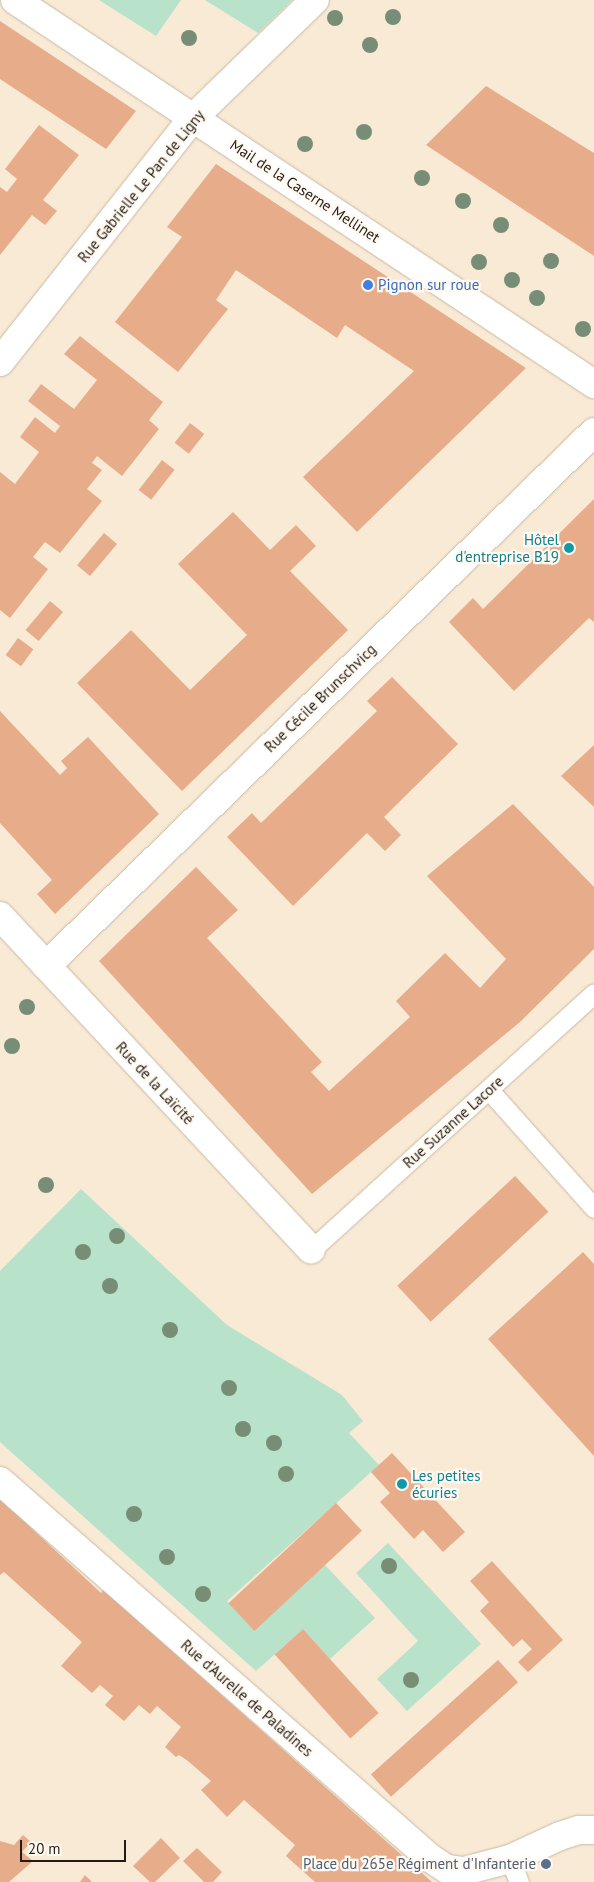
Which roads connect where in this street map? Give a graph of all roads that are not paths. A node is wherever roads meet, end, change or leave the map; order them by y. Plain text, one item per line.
1 (15, 0) edge
2 (315, 0) edge
3 (192, 119) junction
4 (0, 362) edge
5 (594, 384) edge
6 (594, 432) edge
7 (0, 916) edge
8 (46, 966) junction
9 (594, 993) edge
10 (489, 1090) junction
11 (594, 1208) edge
12 (311, 1250) joint
13 (0, 1480) edge
14 (594, 1830) edge
15 (515, 1870) edge

1 - 3 street, Mail de la Caserne Mellinet
2 - 3 street, Rue Gabrielle Le Pan de Ligny
3 - 4 street, Rue Gabrielle Le Pan de Ligny
3 - 5 street, Mail de la Caserne Mellinet
6 - 8 street, Rue Cécile Brunschvicg
7 - 8 street, Rue de la Laïcité
8 - 12 street, Rue de la Laïcité
9 - 10 lane, Rue Suzanne Lacore
10 - 11 lane
10 - 12 lane, Rue Suzanne Lacore
13 - 15 street, Rue d'Aurelle de Paladines
14 - 15 street

